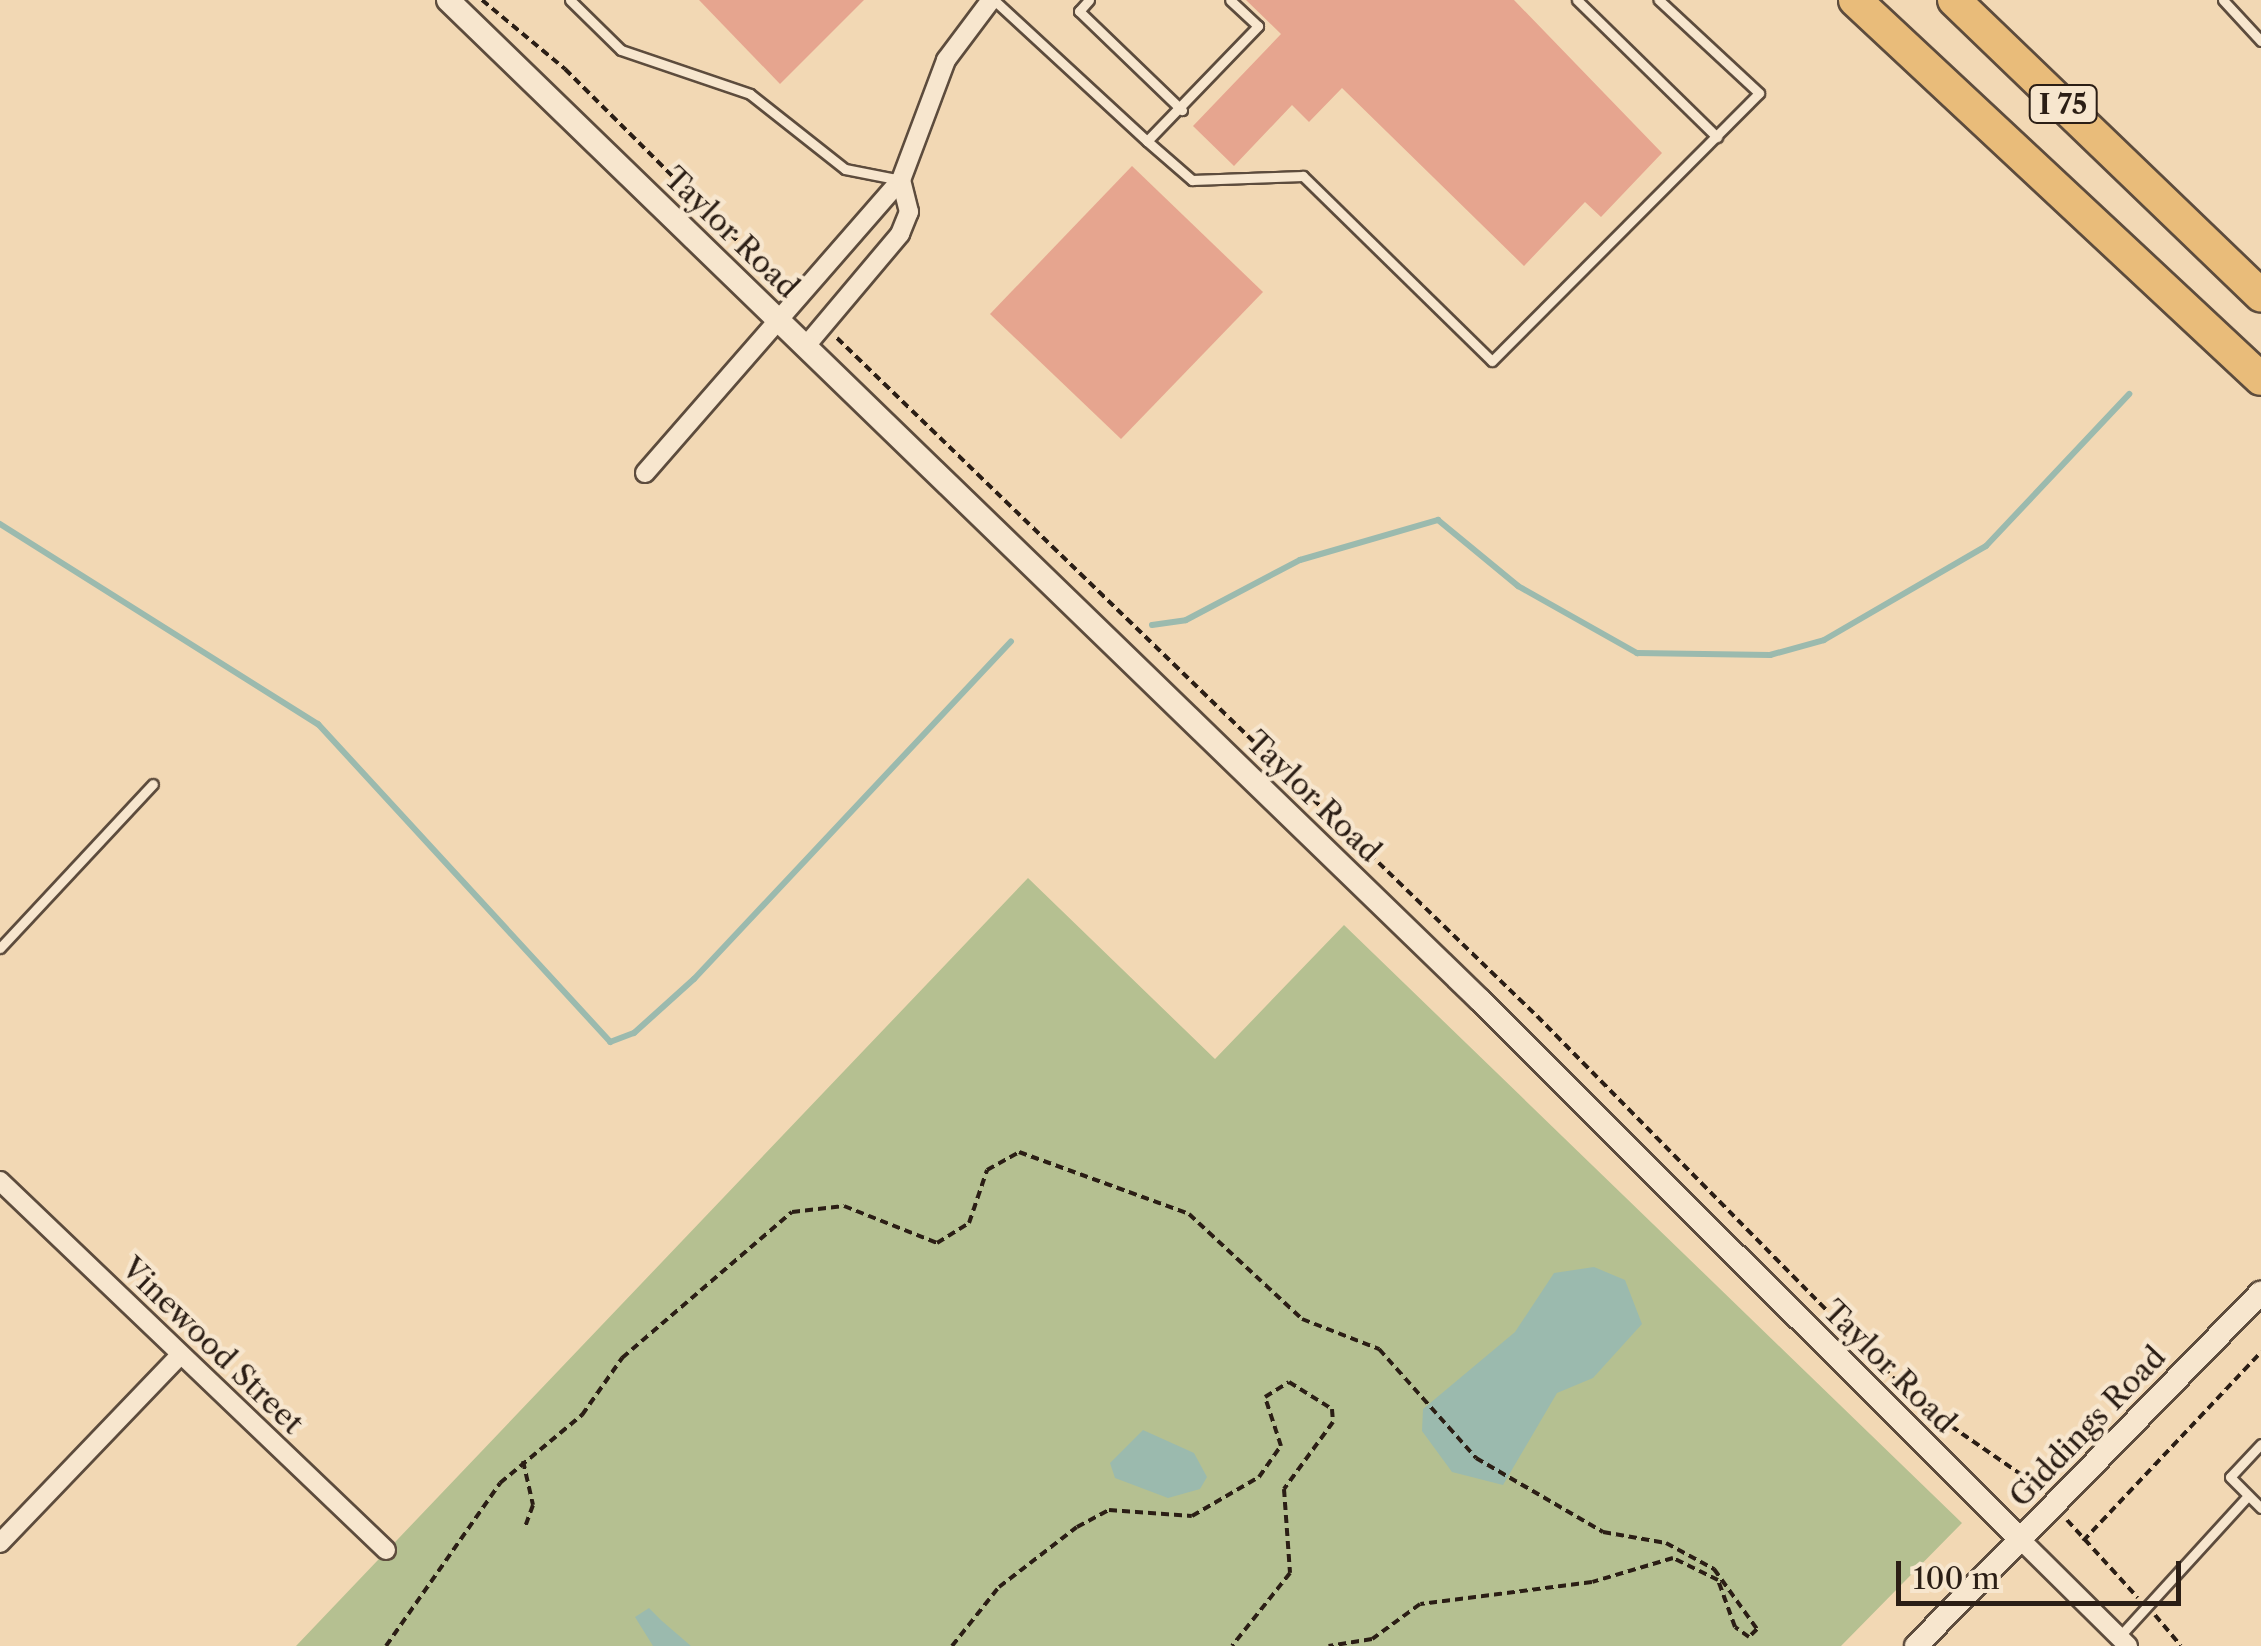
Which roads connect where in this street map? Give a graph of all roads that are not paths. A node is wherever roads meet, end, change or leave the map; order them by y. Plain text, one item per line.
1 (448, 0) edge
2 (570, 0) edge
3 (992, 0) edge
4 (1089, 0) edge
5 (1230, 0) edge
6 (1577, 0) edge
7 (1659, 0) edge
8 (1855, 0) edge
9 (1954, 0) edge
10 (2222, 0) edge
11 (2261, 41) edge
12 (1182, 110) junction
13 (1717, 136) junction
14 (1147, 141) junction
15 (901, 180) junction
16 (2261, 295) edge
17 (779, 321) junction
18 (805, 346) junction
19 (2261, 379) edge
20 (645, 473) dead end
21 (153, 784) dead end
22 (0, 948) edge
23 (0, 1181) edge
24 (2261, 1292) edge
25 (180, 1355) junction
26 (2261, 1444) edge
27 (2248, 1497) junction
28 (2261, 1508) edge
29 (2020, 1539) junction
30 (0, 1543) edge
31 (386, 1550) dead end
32 (2124, 1642) edge
33 (1916, 1646) edge

1 - 17 street, Taylor Road
2 - 15 lane
3 - 14 lane
3 - 15 street
4 - 12 lane
5 - 12 lane
6 - 13 lane
7 - 13 lane
8 - 19 highway, I 75
9 - 16 highway, I 75
10 - 11 lane
12 - 14 lane
13 - 14 lane
15 - 17 street
15 - 18 street
17 - 18 street, Taylor Road
17 - 20 street
18 - 29 street, Taylor Road
21 - 22 lane
23 - 25 street, Vinewood Street
24 - 29 street, Giddings Road
25 - 30 street
25 - 31 street, Vinewood Street
26 - 27 lane
27 - 28 lane
27 - 32 lane
29 - 32 street, Taylor Road
29 - 33 street, Giddings Road

